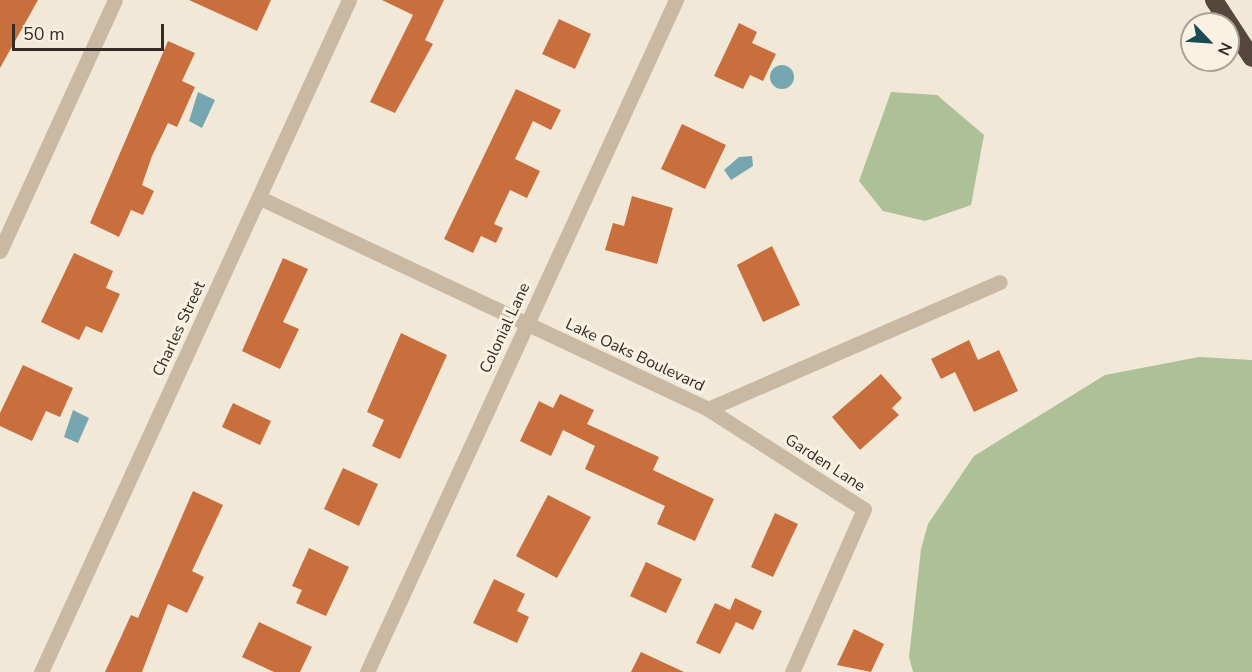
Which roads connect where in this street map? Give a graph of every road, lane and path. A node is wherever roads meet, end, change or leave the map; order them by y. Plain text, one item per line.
1 (115, 0) edge
2 (348, 0) edge
3 (676, 0) edge
4 (1214, 0) edge
5 (1252, 58) edge
6 (260, 198) junction
7 (0, 251) edge
8 (1000, 282) dead end
9 (526, 324) junction
10 (708, 409) junction
11 (41, 672) edge
12 (367, 672) edge
13 (792, 672) edge

1 - 7 street
2 - 6 street, Charles Street
3 - 9 street, Colonial Lane
4 - 5 highway
6 - 9 street, Lake Oaks Boulevard
6 - 11 street, Charles Street
8 - 10 street, Lake Oaks Boulevard
9 - 10 street, Lake Oaks Boulevard
9 - 12 street, Colonial Lane
10 - 13 street, Garden Lane

